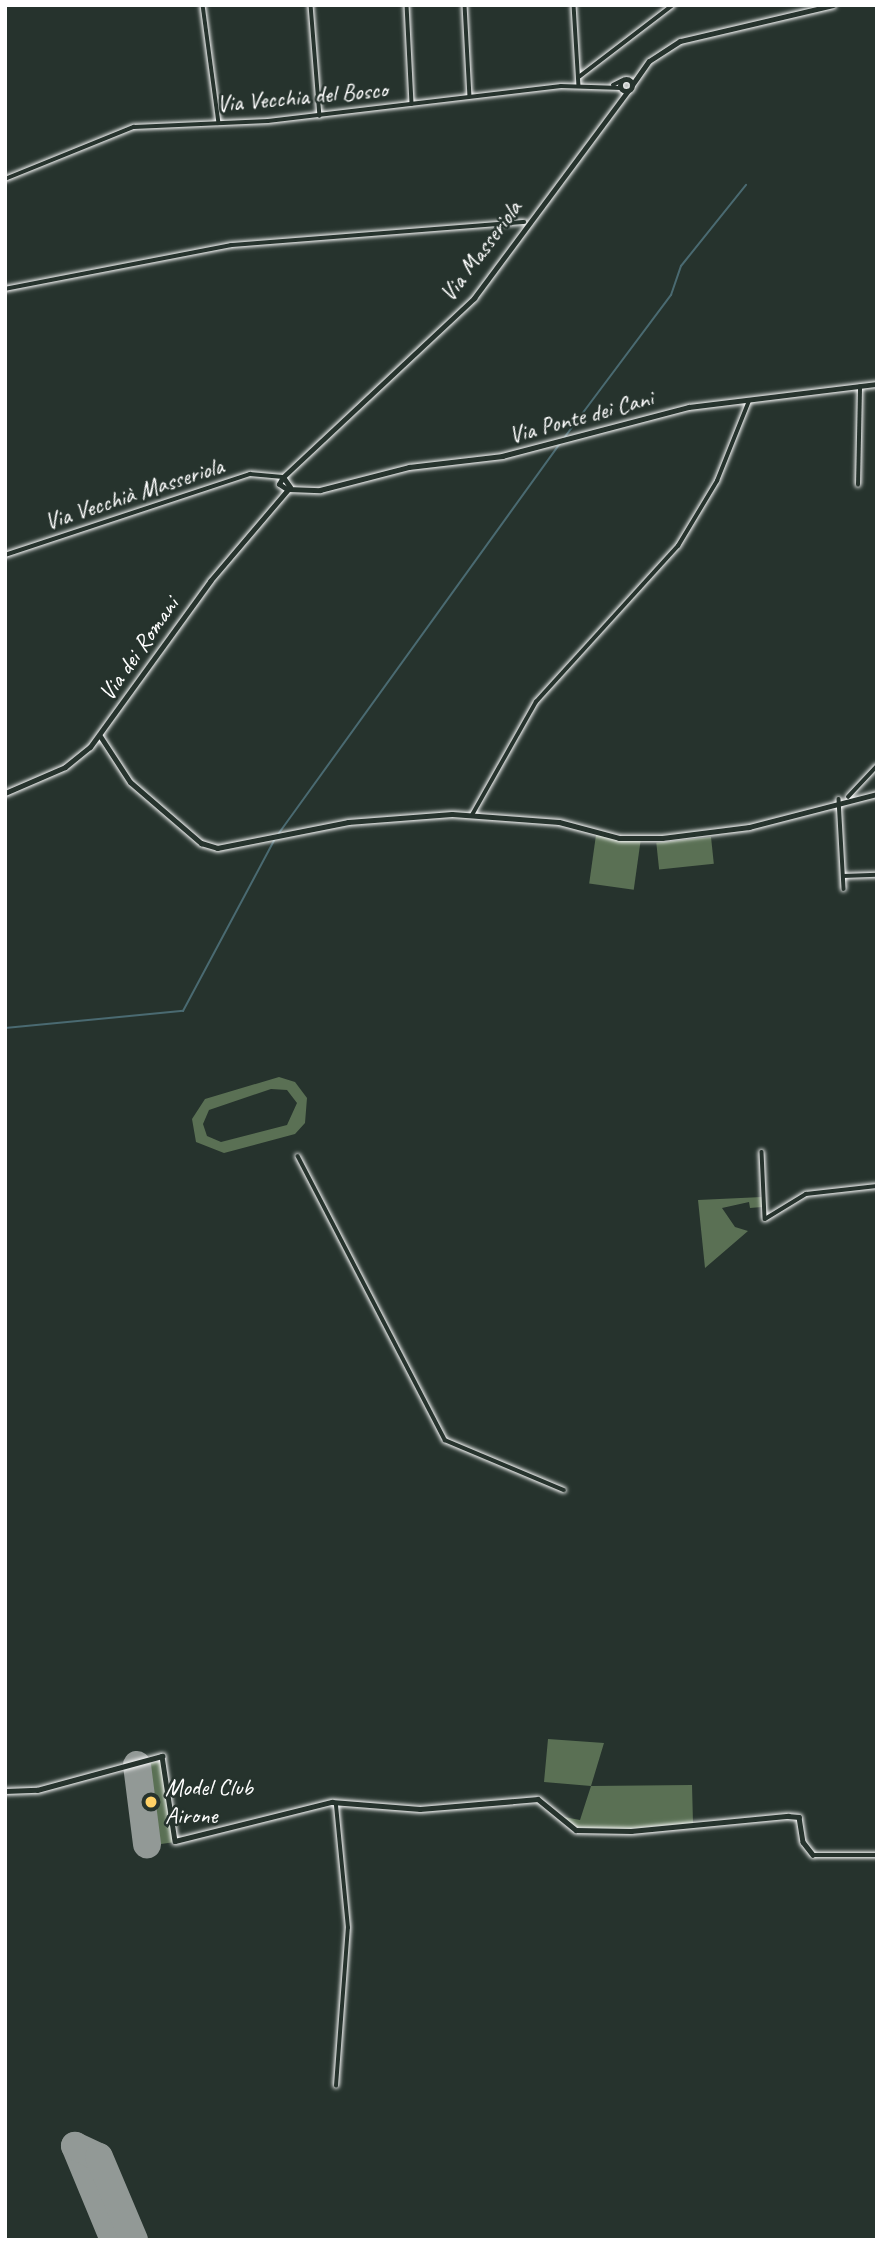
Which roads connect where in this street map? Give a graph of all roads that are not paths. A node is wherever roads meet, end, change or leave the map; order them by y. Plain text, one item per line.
1 (203, 5) edge
2 (310, 5) edge
3 (407, 5) edge
4 (465, 5) edge
5 (574, 5) edge
6 (673, 5) edge
7 (833, 5) edge
8 (579, 77) junction
9 (579, 86) junction
10 (625, 86) junction
11 (470, 96) junction
12 (412, 104) junction
13 (320, 116) junction
14 (219, 123) junction
15 (5, 179) edge
16 (524, 222) junction
17 (5, 289) edge
18 (877, 384) edge
19 (860, 387) junction
20 (750, 398) junction
21 (291, 468) junction
22 (274, 475) junction
23 (284, 477) junction
24 (291, 481) junction
25 (279, 485) junction
26 (858, 485) dead end
27 (287, 489) junction
28 (296, 490) junction
29 (279, 497) junction
30 (5, 555) edge
31 (100, 736) junction
32 (877, 766) edge
33 (5, 793) edge
34 (877, 794) edge
35 (848, 797) junction
36 (839, 799) junction
37 (471, 815) junction
38 (877, 875) edge
39 (843, 876) junction
40 (844, 889) dead end
41 (762, 1152) dead end
42 (298, 1156) dead end
43 (877, 1186) edge
44 (564, 1490) dead end
45 (5, 1791) edge
46 (337, 1807) junction
47 (877, 1855) edge
48 (336, 2086) dead end

1 - 14 street
2 - 13 street
3 - 12 street
4 - 11 street
5 - 8 street
6 - 8 street
7 - 10 main road
8 - 9 street
9 - 10 street, Via Vecchia del Bosco
9 - 11 street, Via Vecchia del Bosco
10 - 16 main road, Via Masseriola
11 - 12 street, Via Vecchia del Bosco
12 - 13 street, Via Vecchia del Bosco
13 - 14 street, Via Vecchia del Bosco
14 - 15 street, Via Vecchia del Bosco
16 - 17 street
16 - 21 main road, Via Masseriola
18 - 19 street, Via Ponte dei Cani
19 - 20 street, Via Ponte dei Cani
19 - 26 street
20 - 28 street, Via Ponte dei Cani
20 - 37 street
21 - 23 main road, Via Masseriola
21 - 24 main road
22 - 23 street, Via Vecchià Masseriola
22 - 25 street
22 - 30 street, Via Vecchià Masseriola
23 - 24 main road
23 - 25 main road, Via Masseriola
24 - 27 main road, Via dei Romani
24 - 28 street
25 - 27 main road
25 - 29 main road
27 - 28 street, Via Ponte dei Cani
27 - 29 main road, Via dei Romani
29 - 31 main road, Via dei Romani
31 - 33 main road, Via dei Romani
31 - 37 main road
32 - 35 street
34 - 35 main road
35 - 36 main road
36 - 37 main road
36 - 39 street
38 - 39 street
39 - 40 street
41 - 43 street
42 - 44 street
45 - 46 street
46 - 47 street
46 - 48 street

